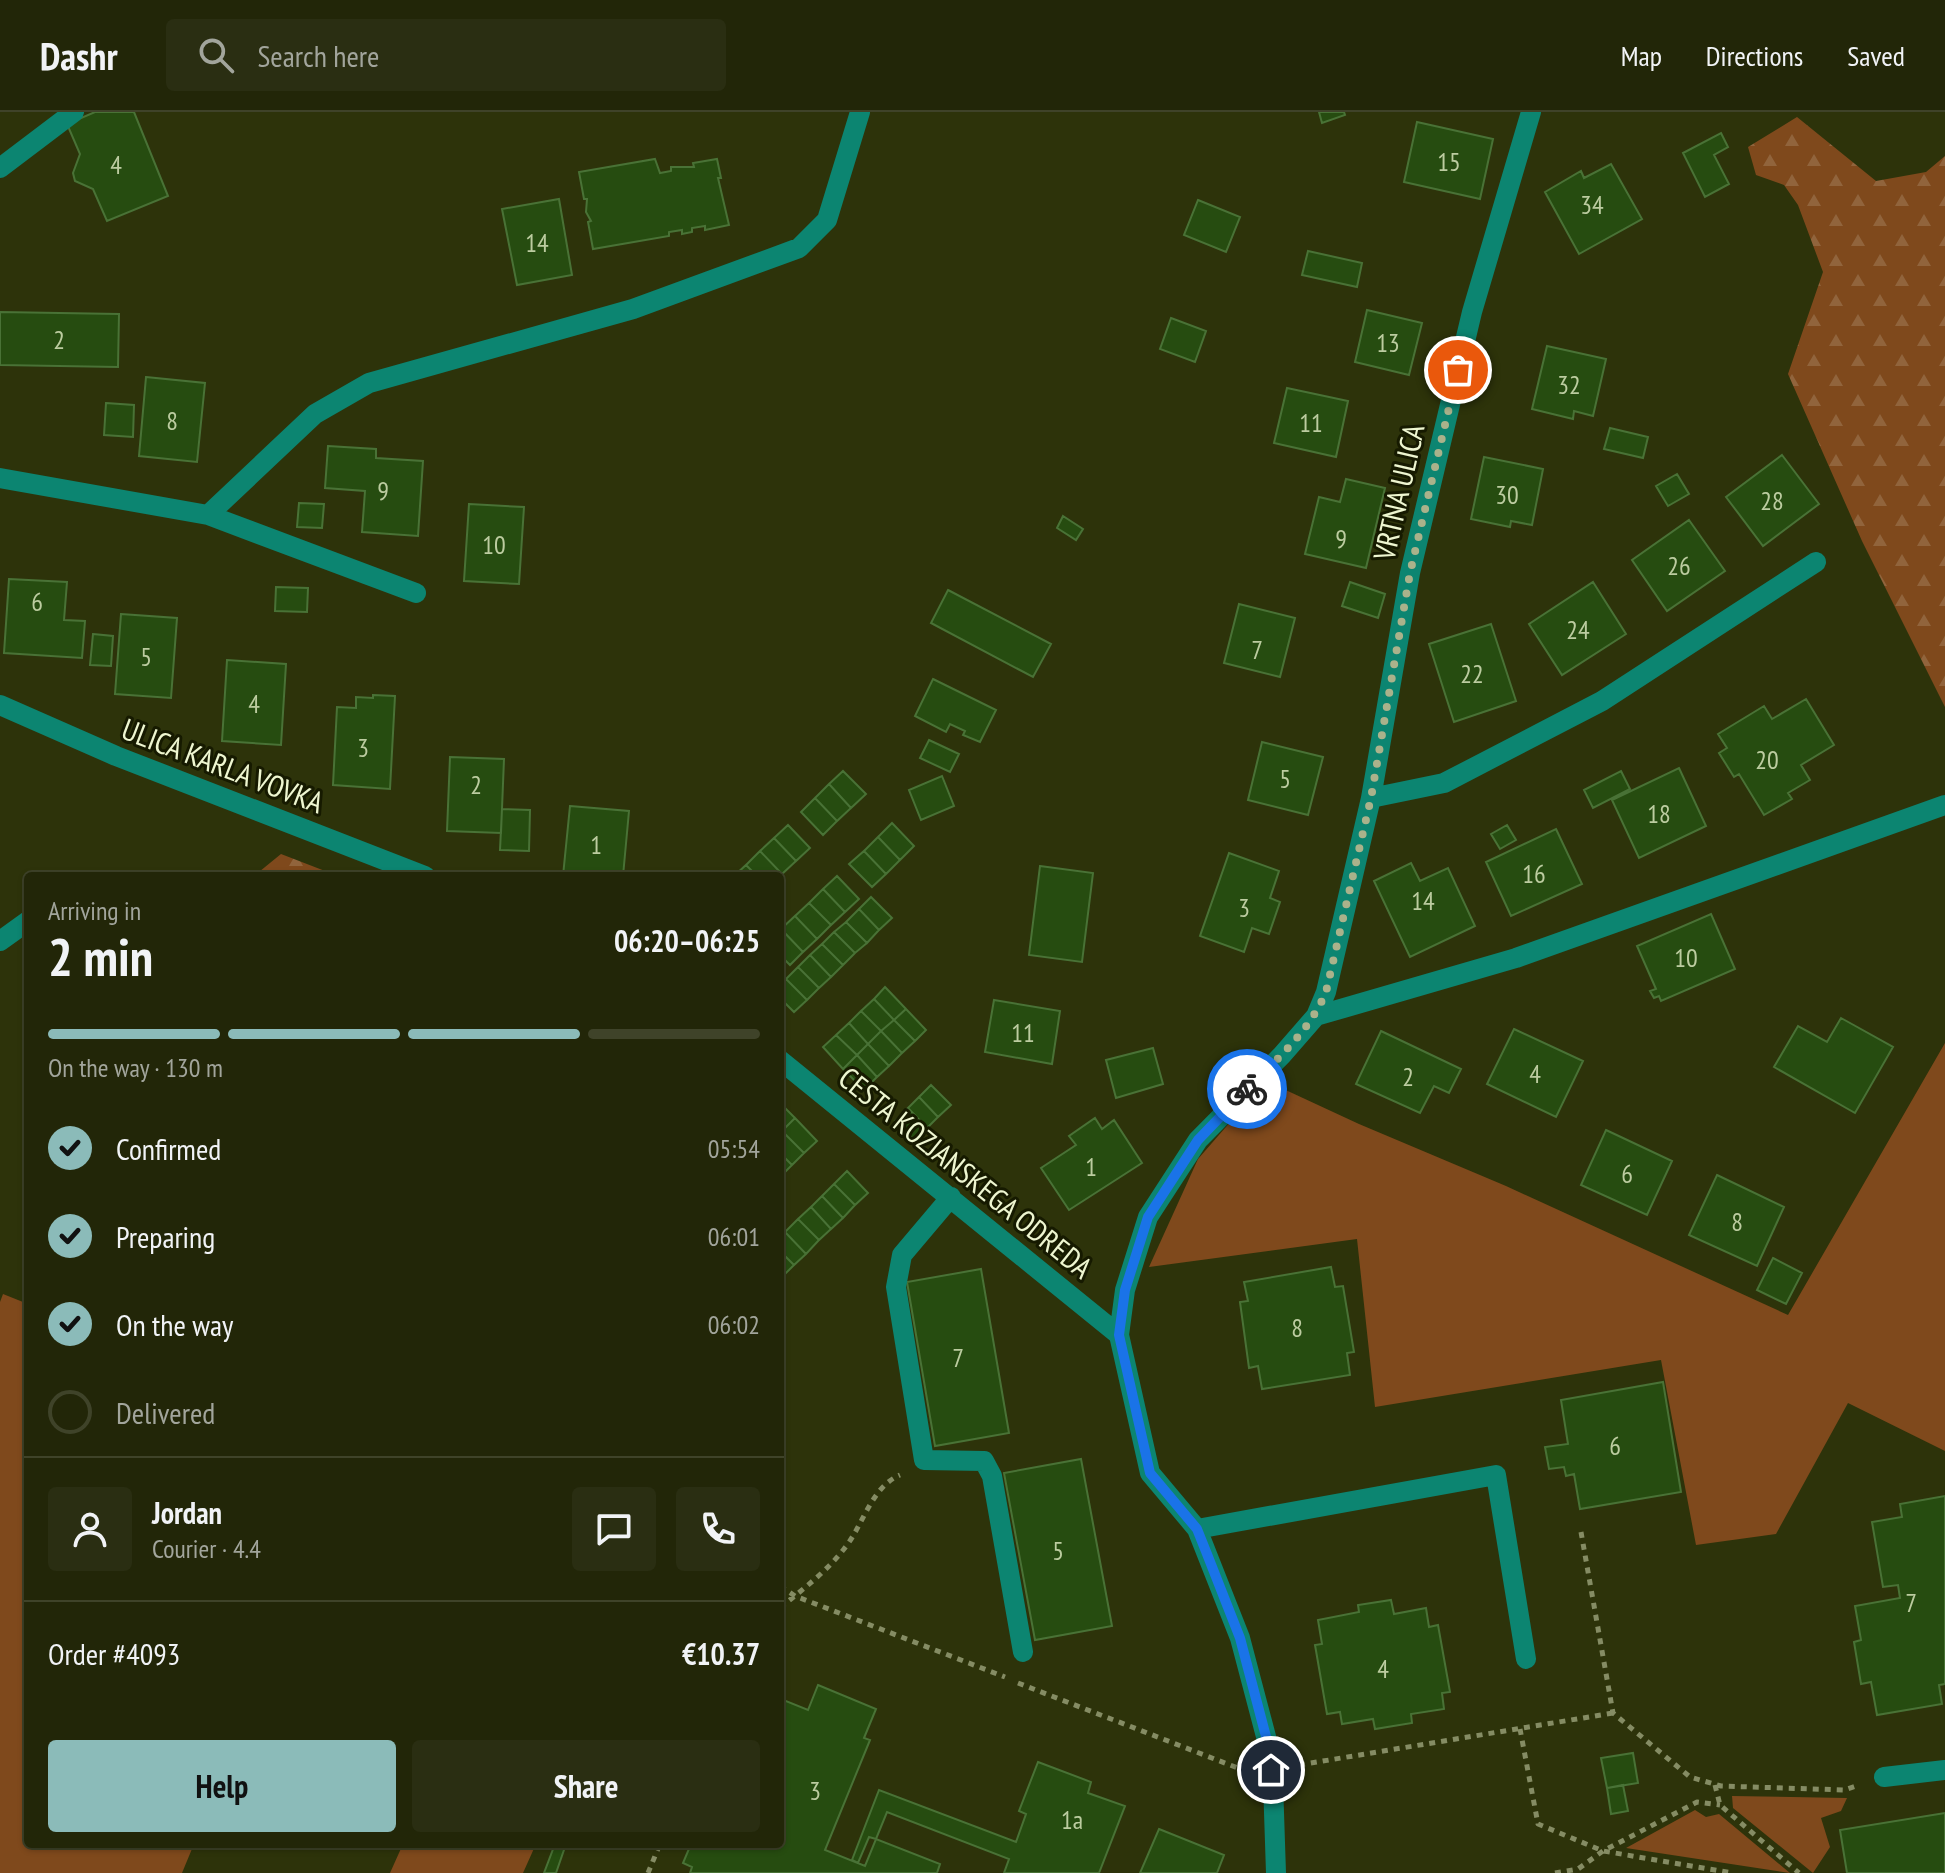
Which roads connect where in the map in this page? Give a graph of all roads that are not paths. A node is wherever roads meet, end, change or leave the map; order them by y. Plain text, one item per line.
1 (74, 112) edge
2 (860, 112) edge
3 (1531, 112) edge
4 (0, 168) edge
5 (0, 478) edge
6 (208, 515) junction
7 (1816, 562) dead end
8 (416, 593) dead end
9 (0, 705) edge
10 (1371, 798) junction
11 (1945, 805) edge
12 (415, 872) edge
13 (24, 924) edge
14 (0, 941) edge
15 (1316, 1016) junction
16 (784, 1066) edge
17 (951, 1197) junction
18 (1119, 1335) junction
19 (1197, 1529) junction
20 (1023, 1652) dead end
21 (1526, 1659) dead end
22 (1945, 1770) edge
23 (1884, 1777) road end
24 (1276, 1873) edge

1 - 4 street
2 - 6 street
3 - 10 street, VRTNA ULICA
5 - 6 street
6 - 8 street
7 - 10 street
9 - 12 street, ULICA KARLA VOVKA
10 - 15 street, VRTNA ULICA
11 - 15 street
13 - 14 street
15 - 18 street, VRTNA ULICA
16 - 17 street, CESTA KOZJANSKEGA ODREDA
17 - 18 street, CESTA KOZJANSKEGA ODREDA
17 - 20 street
18 - 19 street
19 - 21 street
19 - 24 street
22 - 23 street

